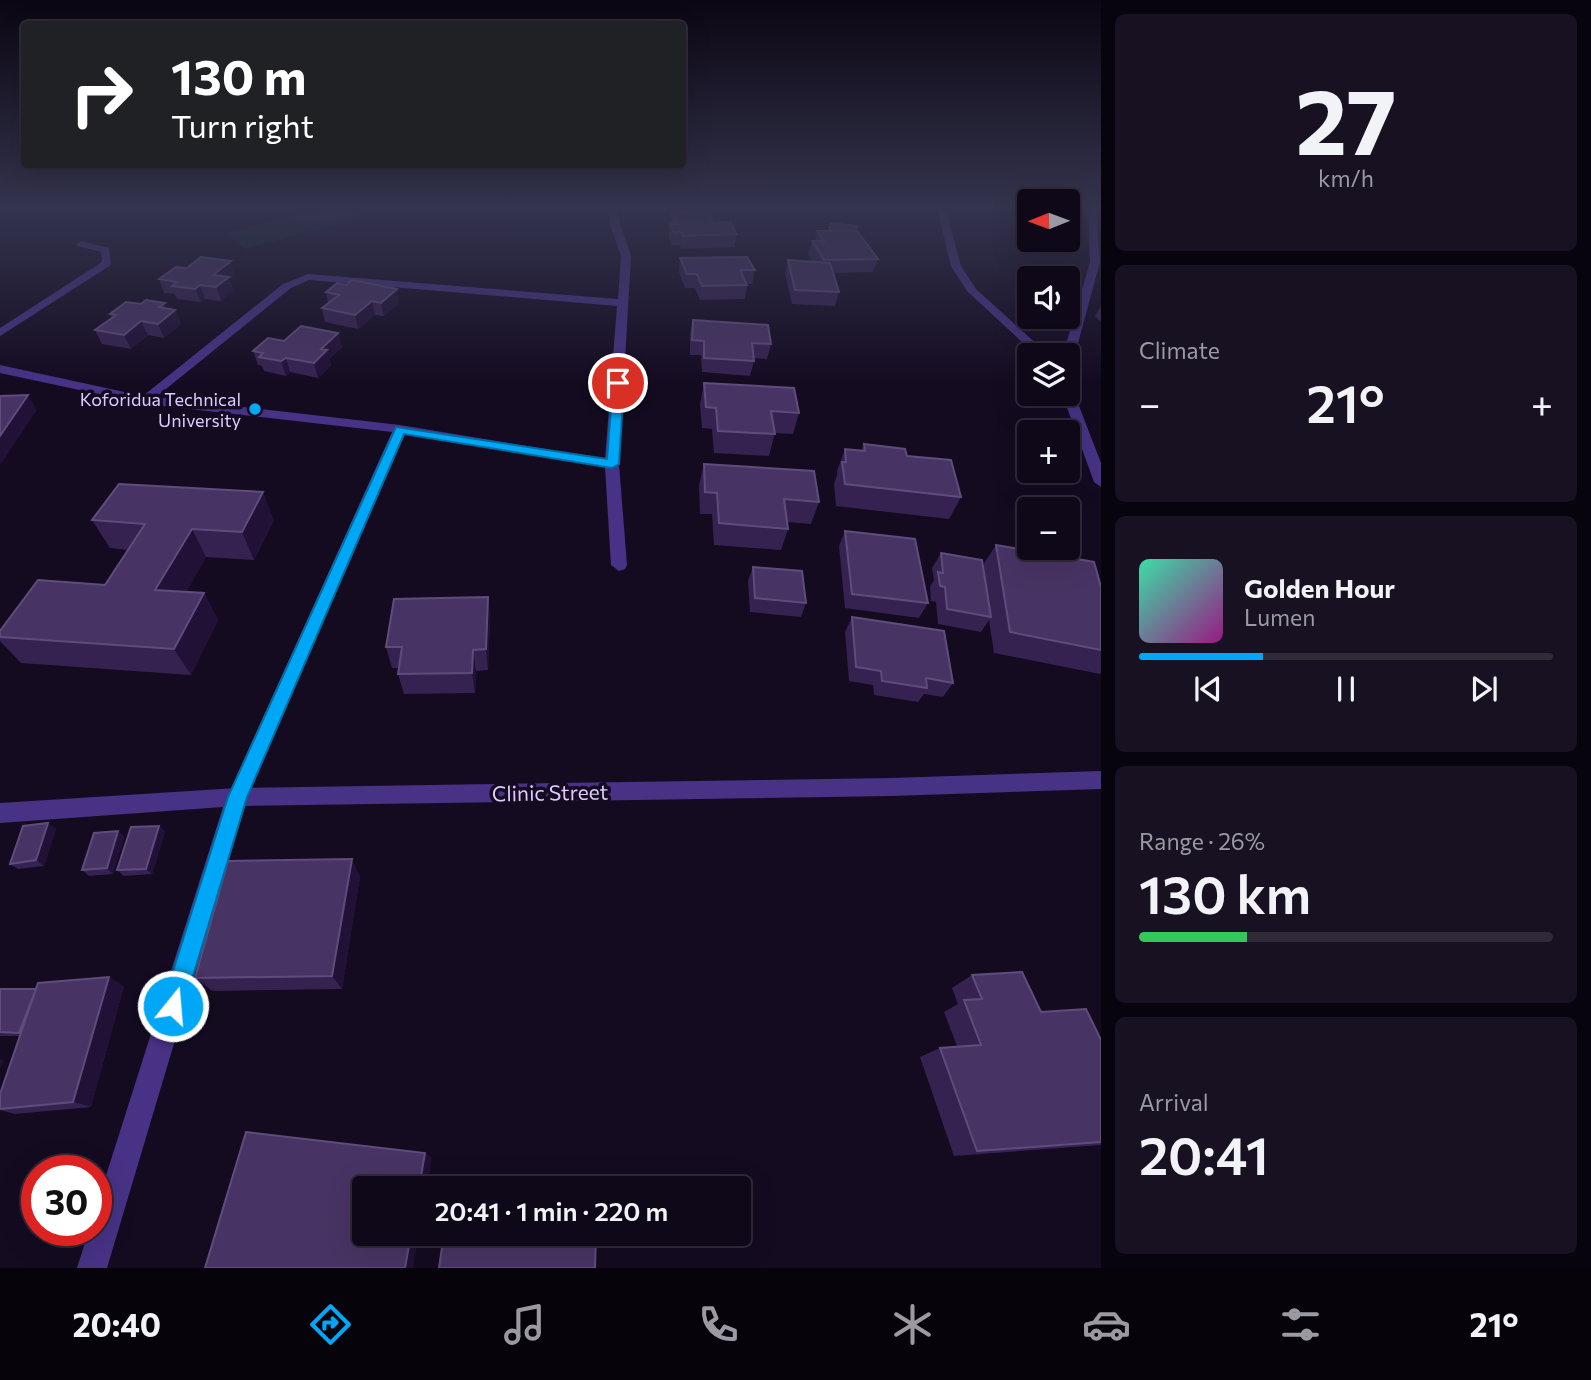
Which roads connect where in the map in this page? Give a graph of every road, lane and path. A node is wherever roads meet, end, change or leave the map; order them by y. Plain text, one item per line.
1 (101, 266) edge
2 (626, 266) edge
3 (956, 266) edge
4 (1094, 266) edge
5 (624, 303) junction
6 (0, 333) edge
7 (1030, 343) edge
8 (1072, 343) edge
9 (0, 369) edge
10 (145, 400) junction
11 (1073, 406) edge
12 (400, 429) junction
13 (612, 464) junction
14 (1101, 482) edge
15 (619, 565) dead end
16 (1101, 780) edge
17 (237, 797) junction
18 (0, 813) edge
19 (92, 1268) edge

1 - 6 street
2 - 5 street
3 - 7 street
4 - 8 street
5 - 10 street
5 - 13 street
9 - 10 street
10 - 12 street
11 - 14 street
12 - 13 street
12 - 17 street
13 - 15 street
16 - 17 street, Clinic Street
17 - 18 street, Clinic Street
17 - 19 street

